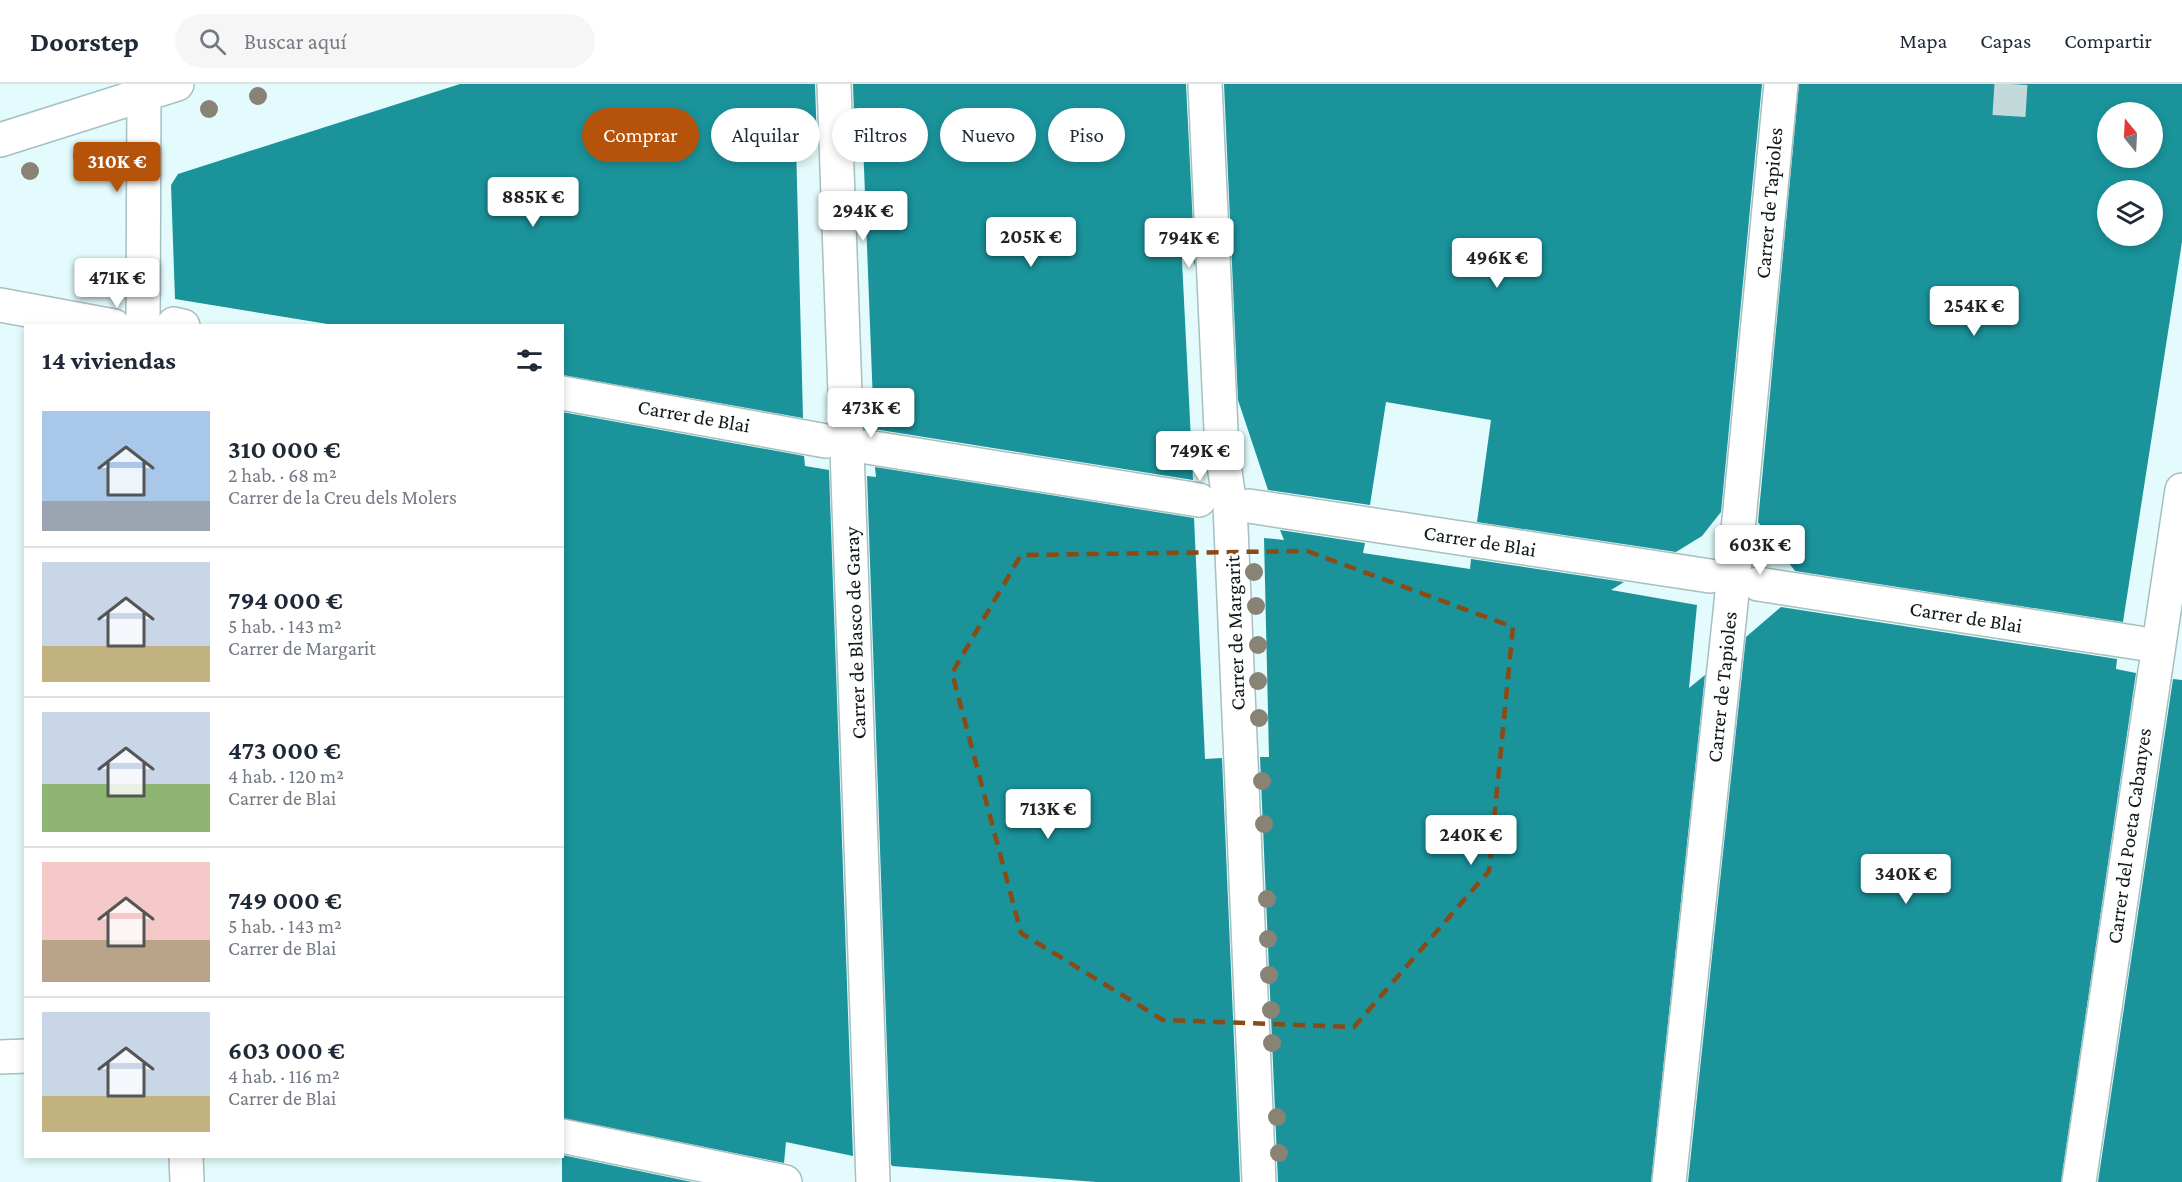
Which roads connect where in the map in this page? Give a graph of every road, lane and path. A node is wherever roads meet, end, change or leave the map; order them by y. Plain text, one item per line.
1 (177, 84) edge
2 (834, 84) edge
3 (1205, 84) edge
4 (1781, 84) edge
5 (144, 94) junction
6 (0, 140) edge
7 (0, 305) edge
8 (103, 324) edge
9 (167, 324) edge
10 (564, 393) edge
11 (826, 441) dead end
12 (867, 447) dead end
13 (2182, 490) edge
14 (1198, 500) dead end
15 (1250, 506) dead end
16 (1710, 576) dead end
17 (1758, 584) dead end
18 (2139, 643) dead end
19 (24, 1056) edge
20 (0, 1057) edge
21 (564, 1136) edge
22 (186, 1158) edge
23 (188, 1182) edge
24 (785, 1182) edge
25 (873, 1182) edge
26 (1259, 1182) edge
27 (1669, 1182) edge
28 (2079, 1182) edge

1 - 5 street
2 - 25 street, Carrer de Blasco de Garay
3 - 26 street, Carrer de Margarit
4 - 27 street, Carrer de Tapioles
5 - 6 street
5 - 9 street
7 - 8 street
10 - 11 street, Carrer de Blai
12 - 14 street
13 - 28 street, Carrer del Poeta Cabanyes
15 - 16 street, Carrer de Blai
17 - 18 street, Carrer de Blai
19 - 20 street
21 - 24 street
22 - 23 street

